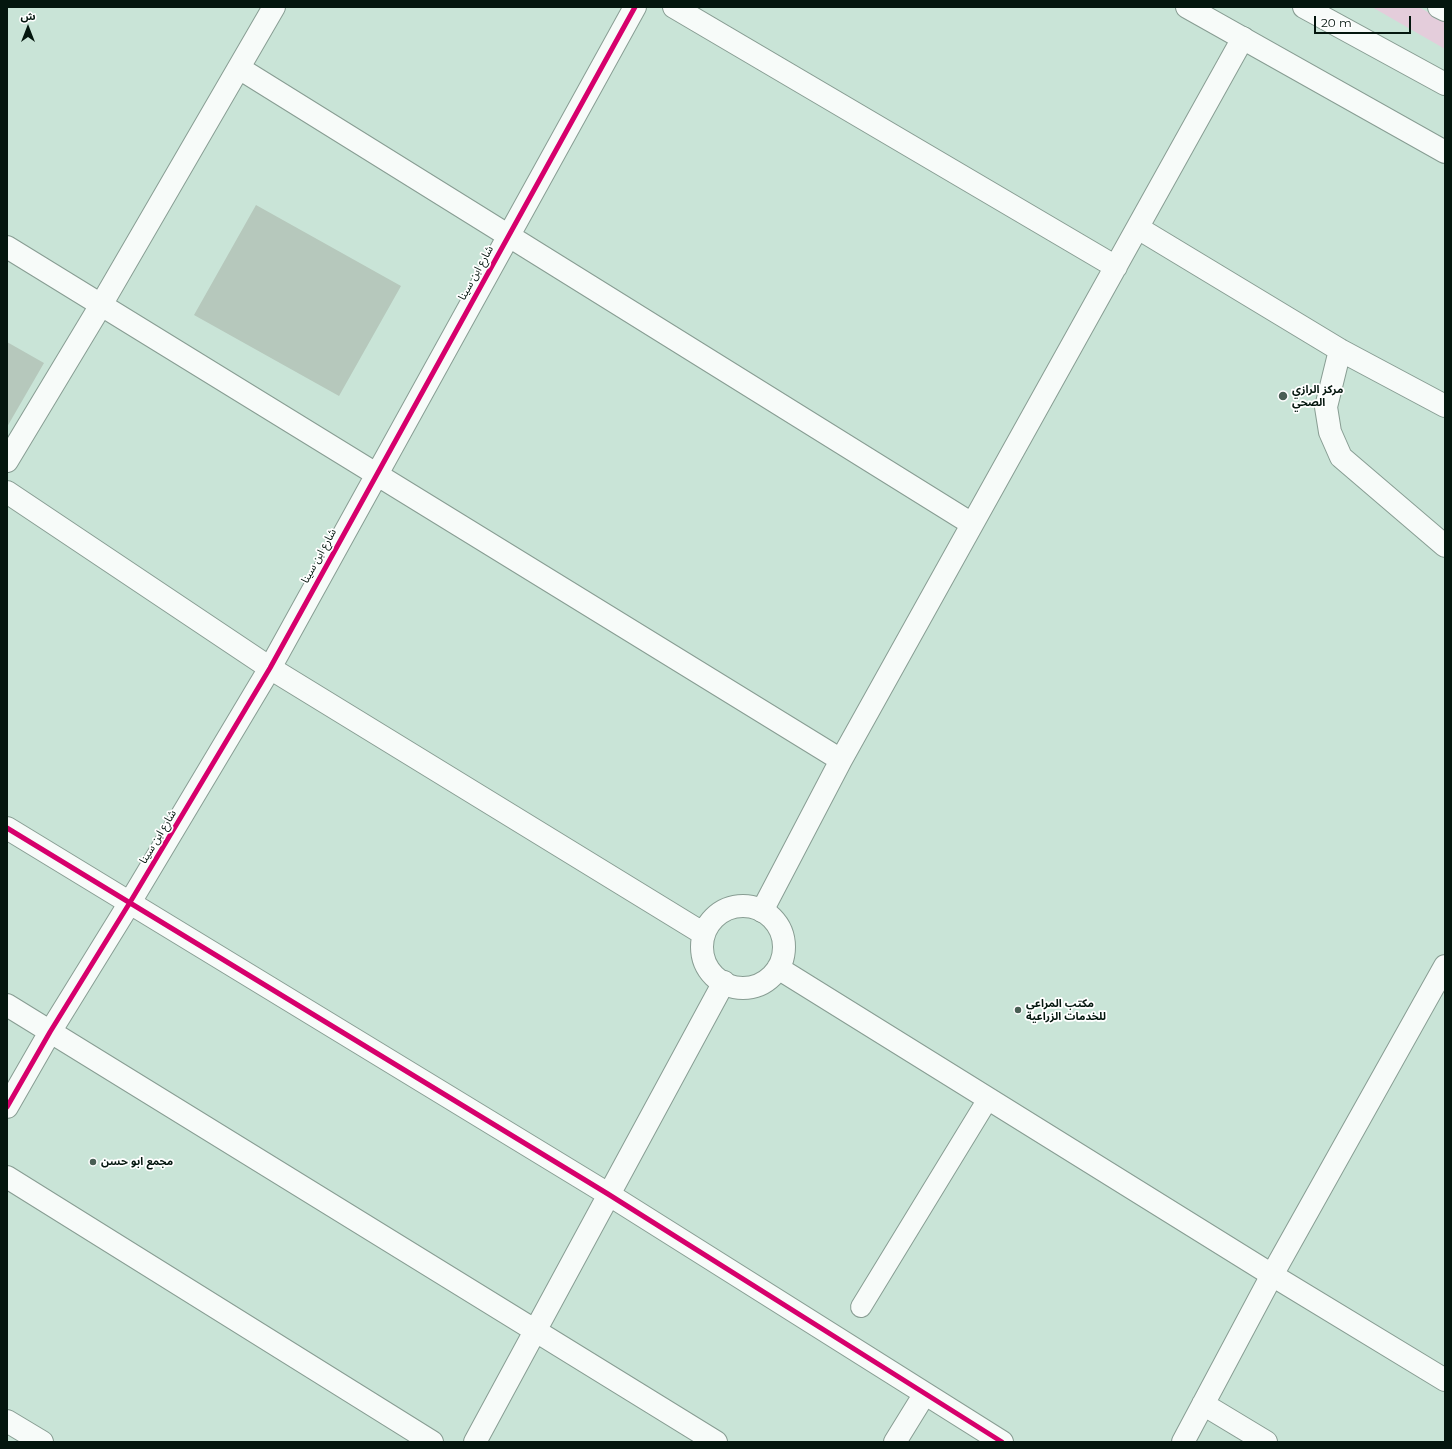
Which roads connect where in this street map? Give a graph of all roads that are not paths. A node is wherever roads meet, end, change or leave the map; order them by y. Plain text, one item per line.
1 (274, 7) edge
2 (635, 7) edge
3 (674, 7) edge
4 (1187, 7) edge
5 (1304, 7) edge
6 (1439, 7) edge
7 (1445, 10) edge
8 (1243, 38) junction
9 (239, 68) junction
10 (1445, 84) edge
11 (1445, 152) edge
12 (1138, 228) junction
13 (508, 236) junction
14 (7, 247) edge
15 (1116, 267) junction
16 (102, 305) junction
17 (1340, 350) junction
18 (1445, 406) edge
19 (7, 461) edge
20 (376, 474) junction
21 (7, 492) edge
22 (972, 524) junction
23 (1445, 546) edge
24 (270, 668) junction
25 (841, 760) junction
26 (7, 828) edge
27 (129, 904) junction
28 (762, 911) junction
29 (704, 934) junction
30 (1445, 966) edge
31 (778, 968) junction
32 (724, 982) junction
33 (7, 1005) edge
34 (50, 1032) junction
35 (988, 1099) junction
36 (7, 1107) edge
37 (7, 1177) edge
38 (608, 1194) junction
39 (1272, 1275) junction
40 (861, 1307) dead end
41 (536, 1331) junction
42 (1445, 1380) edge
43 (924, 1395) junction
44 (1203, 1404) junction
45 (7, 1421) edge
46 (42, 1442) edge
47 (432, 1442) edge
48 (475, 1442) edge
49 (716, 1442) edge
50 (895, 1442) edge
51 (1002, 1442) edge
52 (1183, 1442) edge
53 (1266, 1442) edge

1 - 9 street
2 - 13 street, شارع ابن سينا
3 - 15 street
4 - 8 street
5 - 10 street
6 - 7 street
8 - 11 street
8 - 12 street
9 - 13 street
9 - 16 street
12 - 15 street
12 - 17 street
13 - 20 street, شارع ابن سينا
13 - 22 street
14 - 16 street
15 - 22 street
16 - 19 street
16 - 20 street
17 - 18 street
17 - 23 street
20 - 24 street, شارع ابن سينا
20 - 25 street
21 - 24 street
22 - 25 street
24 - 27 street, شارع ابن سينا
24 - 29 street
25 - 28 street
26 - 27 street
27 - 34 street, شارع ابن سينا
27 - 38 street
28 - 29 street
28 - 31 street
29 - 32 street
30 - 39 street
31 - 32 street
31 - 35 street
32 - 38 street
33 - 34 street
34 - 36 street, شارع ابن سينا
34 - 41 street
35 - 39 street
35 - 40 lane
37 - 47 street
38 - 41 street
38 - 43 street
39 - 42 street
39 - 44 street
41 - 48 street
41 - 49 street
43 - 50 street
43 - 51 street
44 - 52 street
44 - 53 street
45 - 46 street

